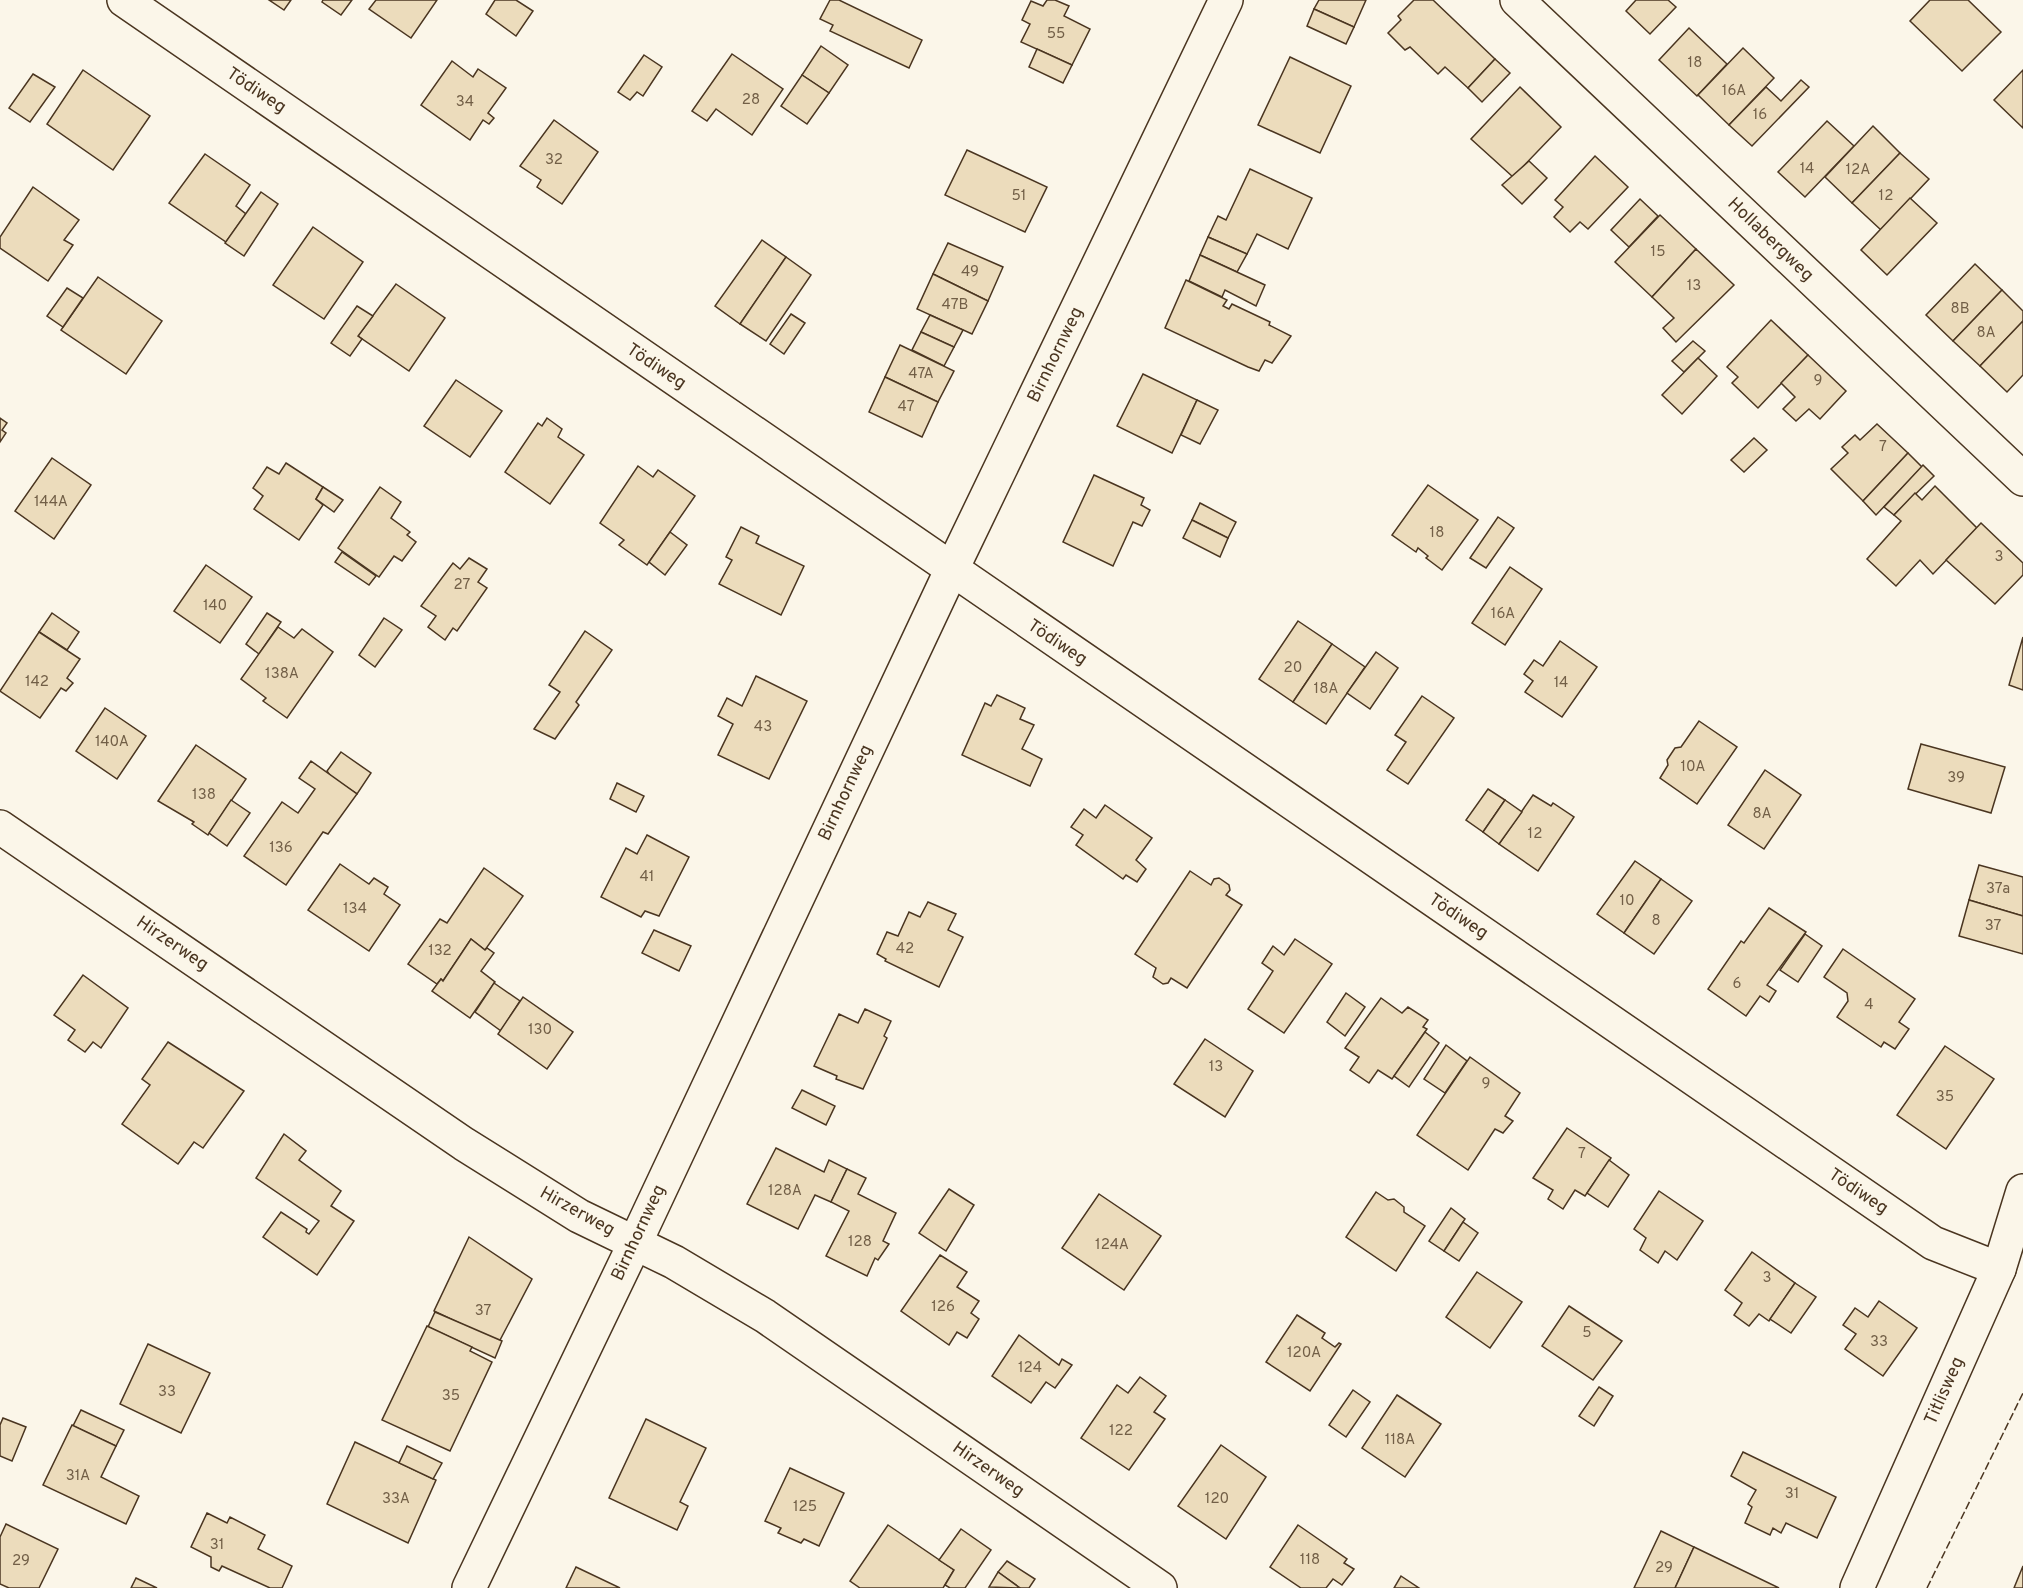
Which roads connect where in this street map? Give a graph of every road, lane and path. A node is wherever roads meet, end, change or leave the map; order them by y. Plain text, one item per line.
1 (124, 0) edge
2 (1227, 0) edge
3 (1517, 0) edge
4 (2023, 479) edge
5 (951, 571) junction
6 (0, 827) edge
7 (2023, 1191) edge
8 (635, 1243) junction
9 (1999, 1269) junction
10 (469, 1588) edge
11 (1160, 1588) edge
12 (1857, 1588) edge

1 - 5 street, Tödiweg
2 - 5 street, Birnhornweg
3 - 4 street, Hollabergweg
5 - 8 street, Birnhornweg
5 - 9 street, Tödiweg
6 - 8 street, Hirzerweg
7 - 9 street, Titlisweg
8 - 10 street, Birnhornweg
8 - 11 street, Hirzerweg
9 - 12 street, Titlisweg

